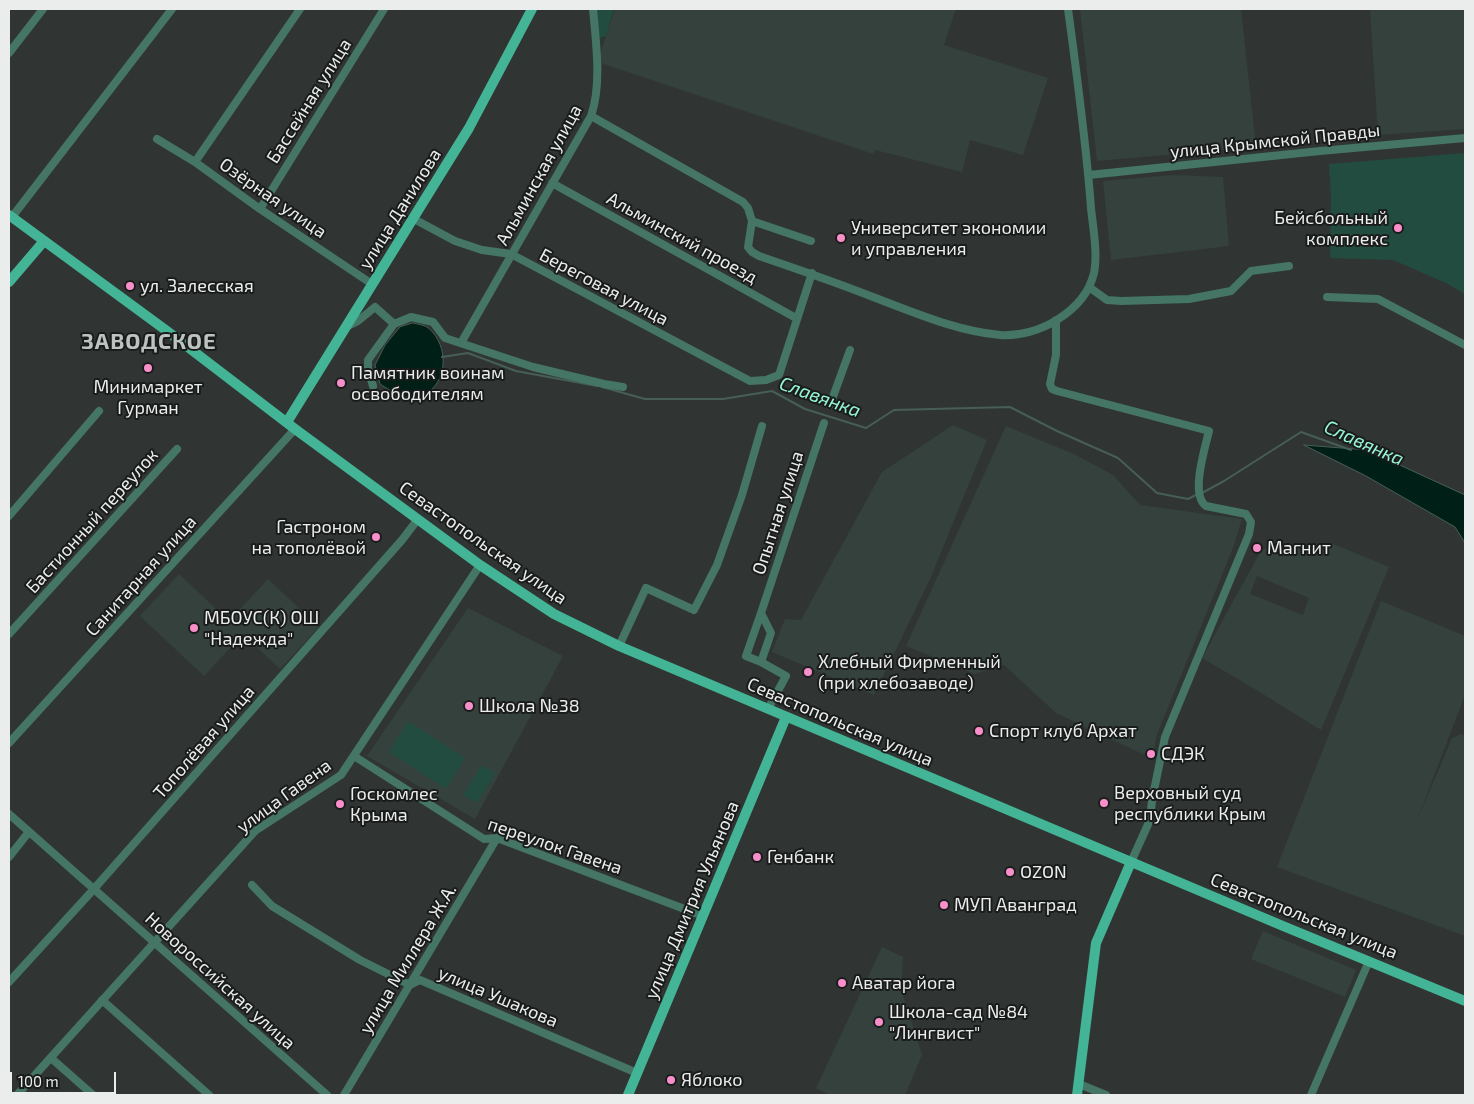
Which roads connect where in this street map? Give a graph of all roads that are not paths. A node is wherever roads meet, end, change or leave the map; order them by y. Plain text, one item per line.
1 (43, 9) edge
2 (172, 9) edge
3 (300, 9) edge
4 (384, 9) edge
5 (532, 9) edge
6 (593, 9) edge
7 (1068, 9) edge
8 (9, 53) edge
9 (591, 116) junction
10 (1465, 138) edge
11 (156, 139) dead end
12 (195, 162) junction
13 (1089, 175) junction
14 (552, 183) junction
15 (260, 209) junction
16 (10, 216) edge
17 (414, 219) junction
18 (752, 221) junction
19 (811, 240) dead end
20 (44, 241) junction
21 (511, 254) junction
22 (1289, 266) dead end
23 (812, 273) junction
24 (9, 282) edge
25 (372, 284) junction
26 (1089, 287) junction
27 (1327, 297) dead end
28 (796, 318) junction
29 (1056, 320) junction
30 (394, 324) junction
31 (346, 327) junction
32 (461, 343) junction
33 (1465, 345) edge
34 (850, 350) dead end
35 (373, 386) dead end
36 (623, 387) dead end
37 (830, 405) dead end
38 (99, 411) dead end
39 (824, 423) dead end
40 (291, 425) junction
41 (762, 426) dead end
42 (177, 449) dead end
43 (9, 516) edge
44 (418, 519) junction
45 (480, 565) junction
46 (761, 613) junction
47 (9, 634) edge
48 (619, 646) junction
49 (761, 662) junction
50 (768, 709) junction
51 (786, 717) junction
52 (9, 743) edge
53 (354, 756) junction
54 (9, 814) edge
55 (28, 833) junction
56 (498, 838) junction
57 (9, 857) edge
58 (1131, 862) junction
59 (252, 885) dead end
60 (93, 890) junction
61 (703, 916) junction
62 (153, 942) junction
63 (1370, 961) junction
64 (9, 982) edge
65 (410, 985) junction
66 (102, 1000) junction
67 (1465, 1001) edge
68 (51, 1058) junction
69 (638, 1073) junction
70 (1079, 1084) junction
71 (17, 1095) edge
72 (93, 1095) edge
73 (209, 1095) edge
74 (327, 1095) edge
75 (344, 1095) edge
76 (628, 1095) edge
77 (1077, 1095) edge
78 (1106, 1095) edge
79 (1312, 1095) edge

1 - 8 street
2 - 16 street
3 - 12 street
4 - 15 street, Бассейная улица
5 - 17 main road, улица Данилова
6 - 9 street, Альминская улица
7 - 13 street
9 - 14 street, Альминская улица
9 - 18 street
10 - 13 street, улица Крымской Правды
11 - 12 street, Озёрная улица
12 - 15 street, Озёрная улица
13 - 26 street
14 - 21 street, Альминская улица
14 - 28 street, Альминский проезд
15 - 25 street, Озёрная улица
16 - 20 main road, Севастопольская улица
17 - 21 street, Береговая улица
17 - 25 main road, улица Данилова
18 - 19 street
18 - 23 street
20 - 24 main road
20 - 40 main road, Севастопольская улица
21 - 28 street, Береговая улица
21 - 32 street, Альминская улица
22 - 26 street
23 - 28 street
23 - 29 street
25 - 31 main road, улица Данилова
26 - 29 street
27 - 33 street
29 - 58 street
30 - 31 street
30 - 32 street
30 - 35 street
31 - 40 main road, улица Данилова
32 - 36 street
34 - 37 street
38 - 43 street
39 - 46 street, Опытная улица
40 - 44 main road, Севастопольская улица
40 - 52 street, Санитарная улица
41 - 48 street
42 - 47 street, Бастионный переулок
44 - 45 main road, Севастопольская улица
44 - 60 street, Тополёвая улица
45 - 48 main road, Севастопольская улица
45 - 53 street, улица Гавена
46 - 49 street
46 - 49 street, Опытная улица
48 - 50 main road, Севастопольская улица
49 - 50 street, Опытная улица
50 - 51 main road, Севастопольская улица
51 - 58 main road, Севастопольская улица
51 - 61 main road, улица Дмитрия Ульянова
53 - 56 street, переулок Гавена
53 - 62 street, улица Гавена
54 - 55 street, Новороссийская улица
55 - 57 street
55 - 60 street, Новороссийская улица
56 - 61 street, переулок Гавена
56 - 65 street, улица Миллера Ж.А.
58 - 63 main road, Севастопольская улица
58 - 70 main road
59 - 65 street, улица Ушакова
60 - 62 street, Новороссийская улица
60 - 64 street, Тополёвая улица
61 - 69 main road, улица Дмитрия Ульянова
62 - 66 street, улица Гавена
62 - 74 street, Новороссийская улица
63 - 67 main road, Севастопольская улица
63 - 79 street
65 - 69 street, улица Ушакова
65 - 75 street, улица Миллера Ж.А.
66 - 68 street, улица Гавена
66 - 73 street
68 - 71 street, улица Гавена
68 - 72 street
69 - 76 main road, улица Дмитрия Ульянова
70 - 77 main road
70 - 78 street

